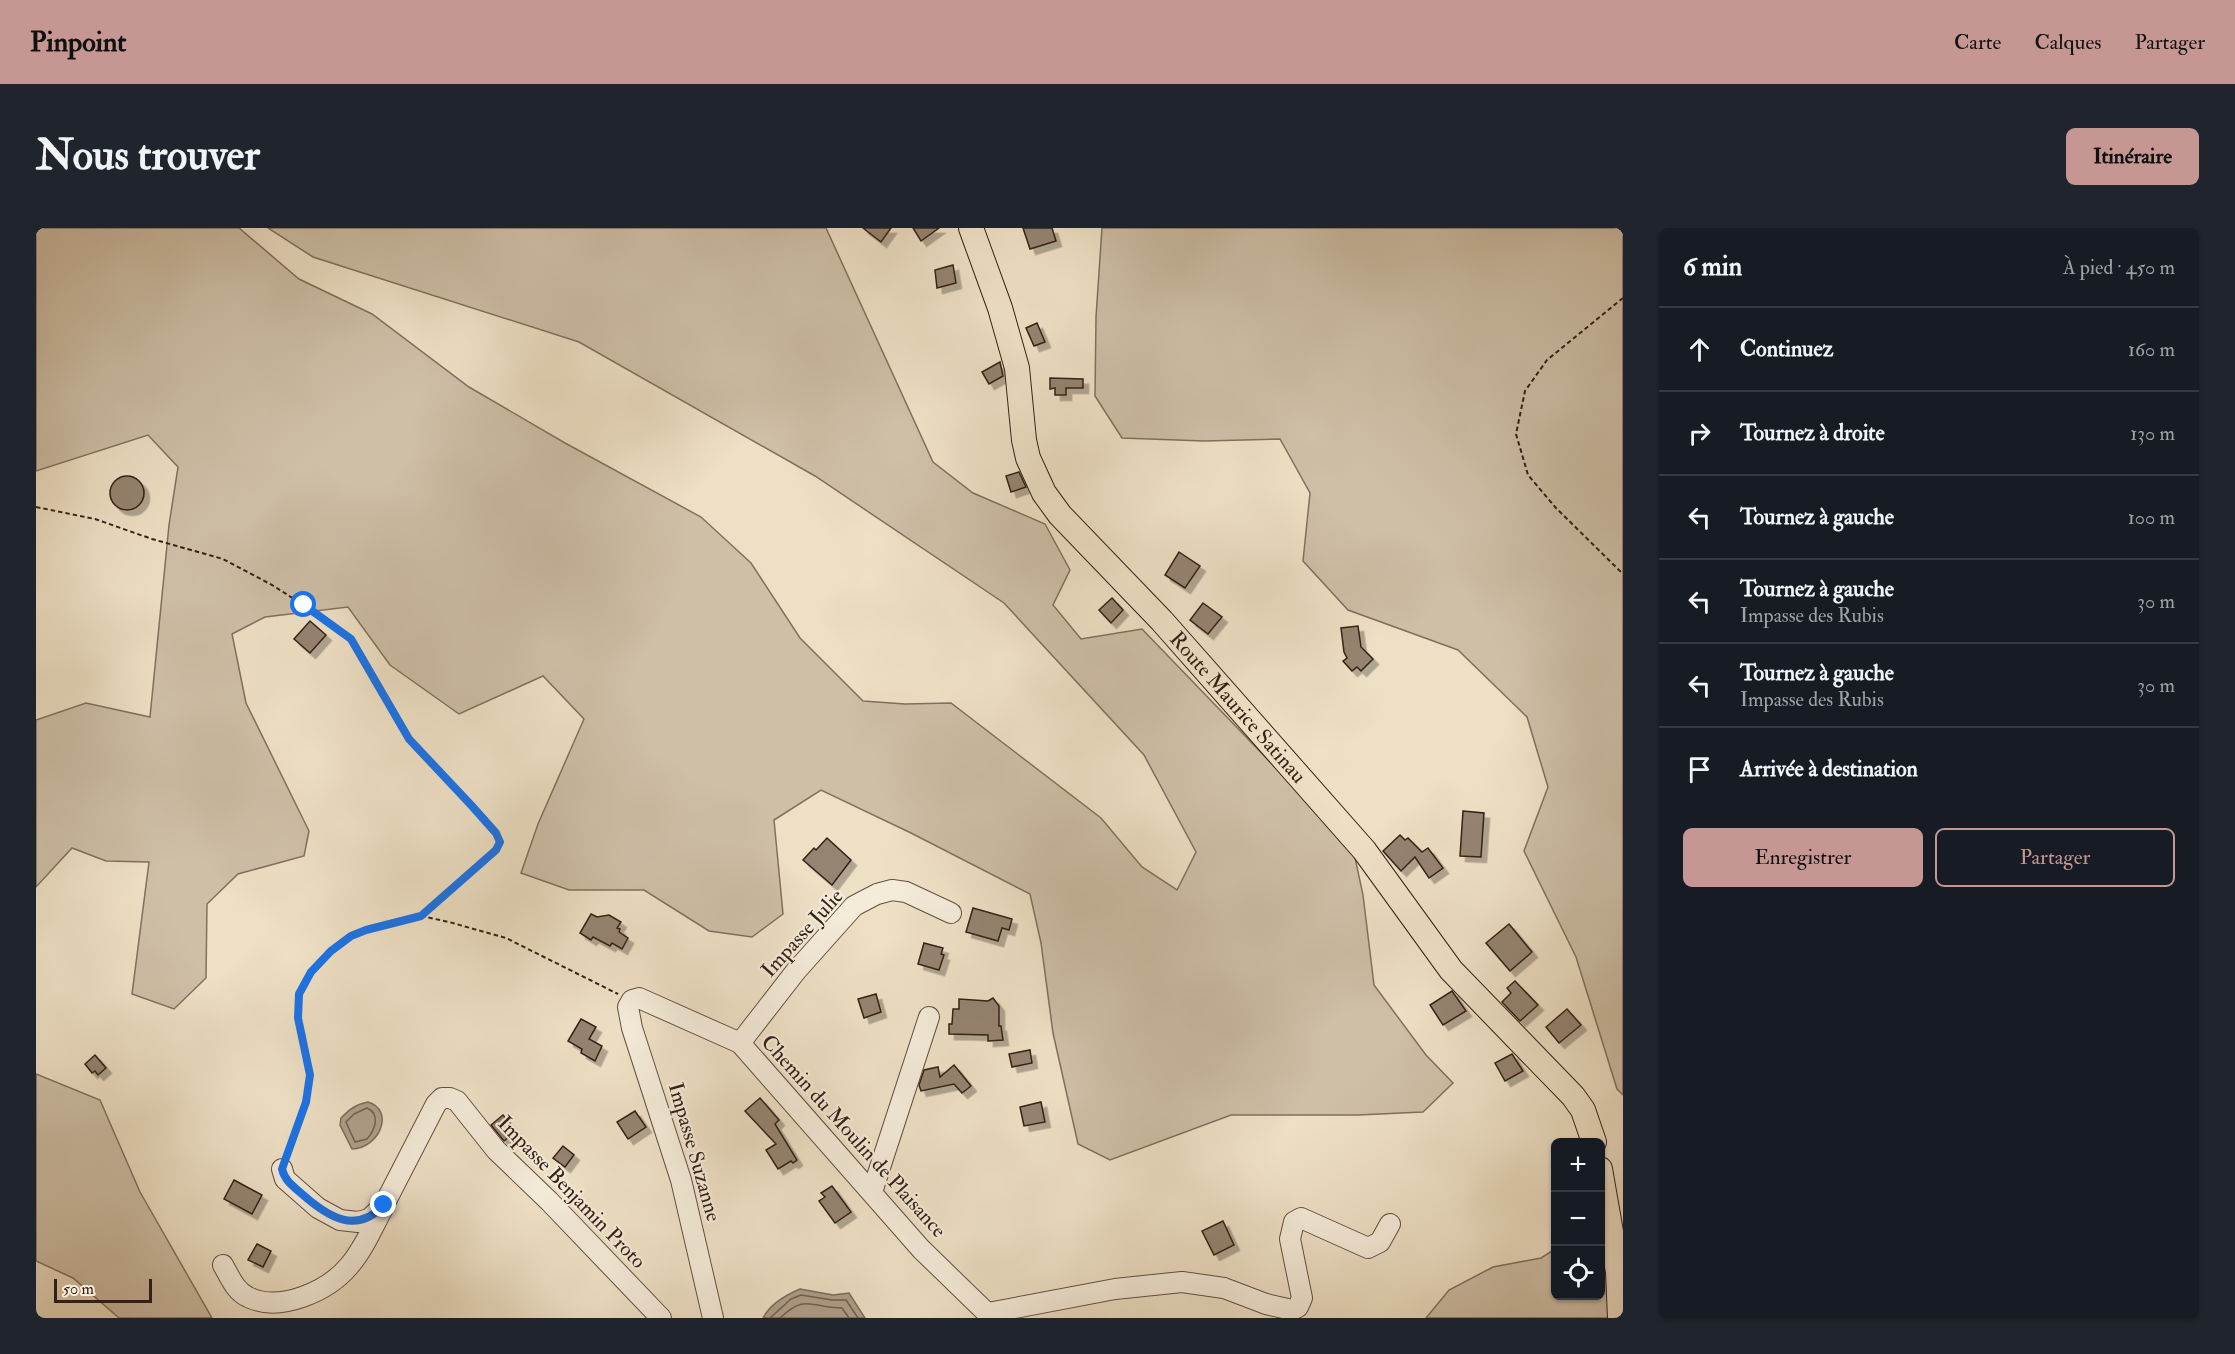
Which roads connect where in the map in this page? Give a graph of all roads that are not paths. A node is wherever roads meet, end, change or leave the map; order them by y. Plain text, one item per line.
1 (971, 228) edge
2 (951, 913) dead end
3 (632, 1000) joint
4 (929, 1017) dead end
5 (740, 1043) junction
6 (1592, 1138) edge
7 (282, 1169) road end
8 (872, 1192) junction
9 (1604, 1192) edge
10 (384, 1205) junction
11 (1390, 1224) dead end
12 (223, 1265) dead end
13 (990, 1316) edge
14 (661, 1318) edge
15 (713, 1318) edge
16 (1620, 1318) edge

1 - 6 main road, Route Maurice Satinau
2 - 5 street, Impasse Julie
3 - 5 street, Chemin du Moulin de Plaisance
3 - 15 street, Impasse Suzanne
4 - 8 street
5 - 8 street, Chemin du Moulin de Plaisance
7 - 10 street
8 - 13 street, Chemin du Moulin de Plaisance
9 - 16 main road
10 - 12 street
10 - 14 street, Impasse Benjamin Proto
11 - 13 street

